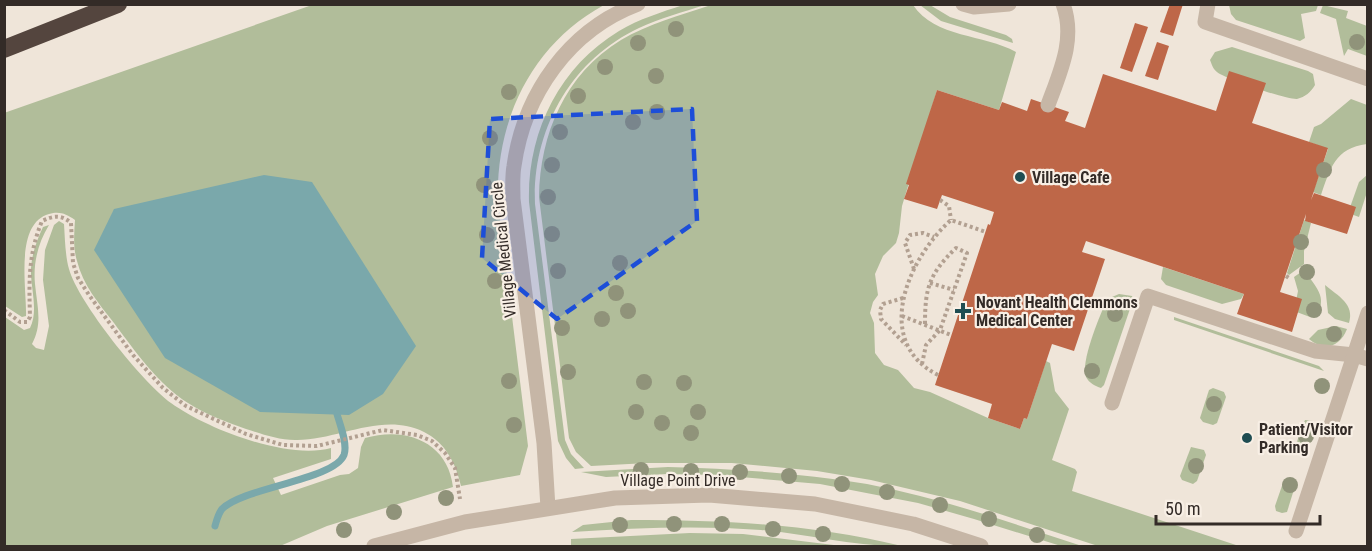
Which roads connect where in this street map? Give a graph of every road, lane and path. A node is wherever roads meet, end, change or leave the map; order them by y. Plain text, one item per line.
1 (118, 4) edge
2 (638, 4) edge
3 (963, 4) edge
4 (1009, 4) edge
5 (1064, 4) edge
6 (1208, 4) edge
7 (4, 49) edge
8 (1368, 79) edge
9 (1048, 105) dead end
10 (940, 200) dead end
11 (951, 220) junction
12 (986, 232) dead end
13 (934, 237) junction
14 (915, 269) junction
15 (930, 283) junction
16 (954, 290) junction
17 (903, 298) junction
18 (4, 310) edge
19 (1368, 313) edge
20 (902, 316) junction
21 (925, 324) junction
22 (940, 330) junction
23 (951, 334) dead end
24 (907, 345) junction
25 (1361, 357) edge
26 (922, 365) junction
27 (938, 375) dead end
28 (1112, 403) dead end
29 (460, 499) dead end
30 (548, 508) junction
31 (1296, 531) dead end
32 (374, 546) edge
33 (981, 546) edge

1 - 7 highway
2 - 30 street, Village Medical Circle
3 - 4 street
5 - 9 street
6 - 8 street
10 - 11 path
11 - 12 path
11 - 13 path
13 - 14 path
13 - 14 path
14 - 17 path
15 - 16 path
15 - 16 path
15 - 21 path
16 - 22 path
17 - 20 path
17 - 24 path
18 - 29 path
19 - 25 street
20 - 21 path
20 - 24 path
21 - 22 path
22 - 23 path
22 - 26 path
24 - 26 path
25 - 28 street
25 - 31 street
26 - 27 path
30 - 32 street, Village Point Drive
30 - 33 street, Village Point Drive

